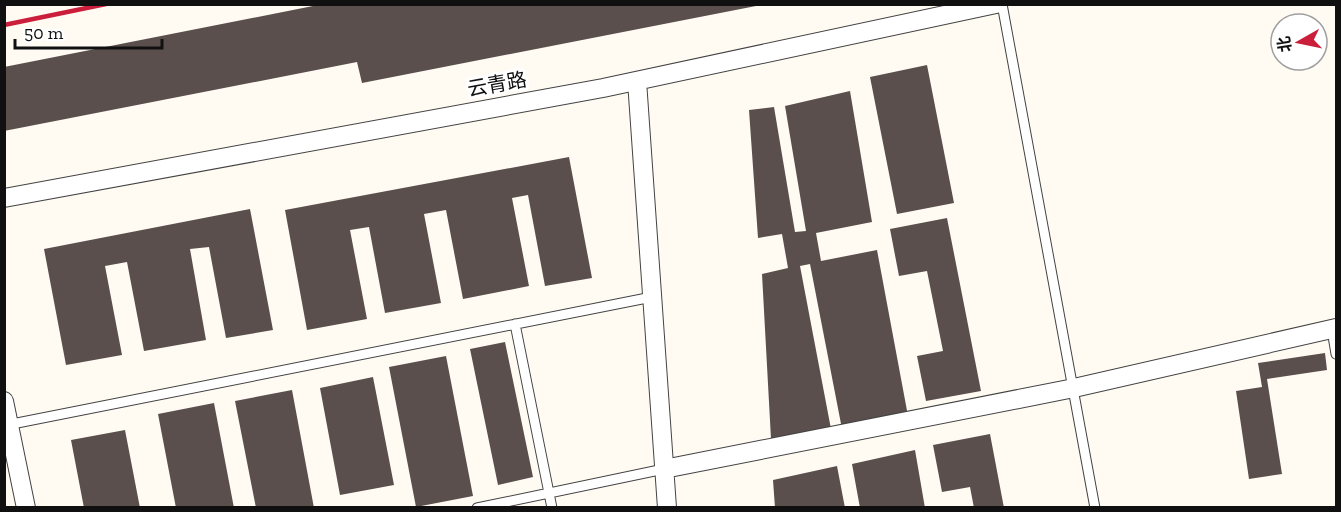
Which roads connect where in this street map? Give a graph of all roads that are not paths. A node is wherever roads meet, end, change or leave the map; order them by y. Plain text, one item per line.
1 (996, 4) edge
2 (1002, 4) edge
3 (637, 81) junction
4 (4, 198) edge
5 (652, 297) junction
6 (515, 324) junction
7 (1334, 329) edge
8 (1336, 354) edge
9 (1074, 388) junction
10 (4, 401) edge
11 (6, 425) edge
12 (664, 469) junction
13 (549, 493) junction
14 (26, 507) edge
15 (477, 507) edge
16 (552, 507) edge
17 (666, 507) edge
18 (1095, 507) edge

1 - 3 street, 云青路
2 - 9 lane
3 - 4 street, 云青路
3 - 5 street
5 - 6 lane
5 - 12 street
6 - 11 lane
6 - 13 lane
7 - 8 lane
7 - 9 street
9 - 12 street
9 - 18 lane
10 - 11 street
11 - 14 street
12 - 13 lane
12 - 17 street
13 - 15 lane
13 - 16 lane

